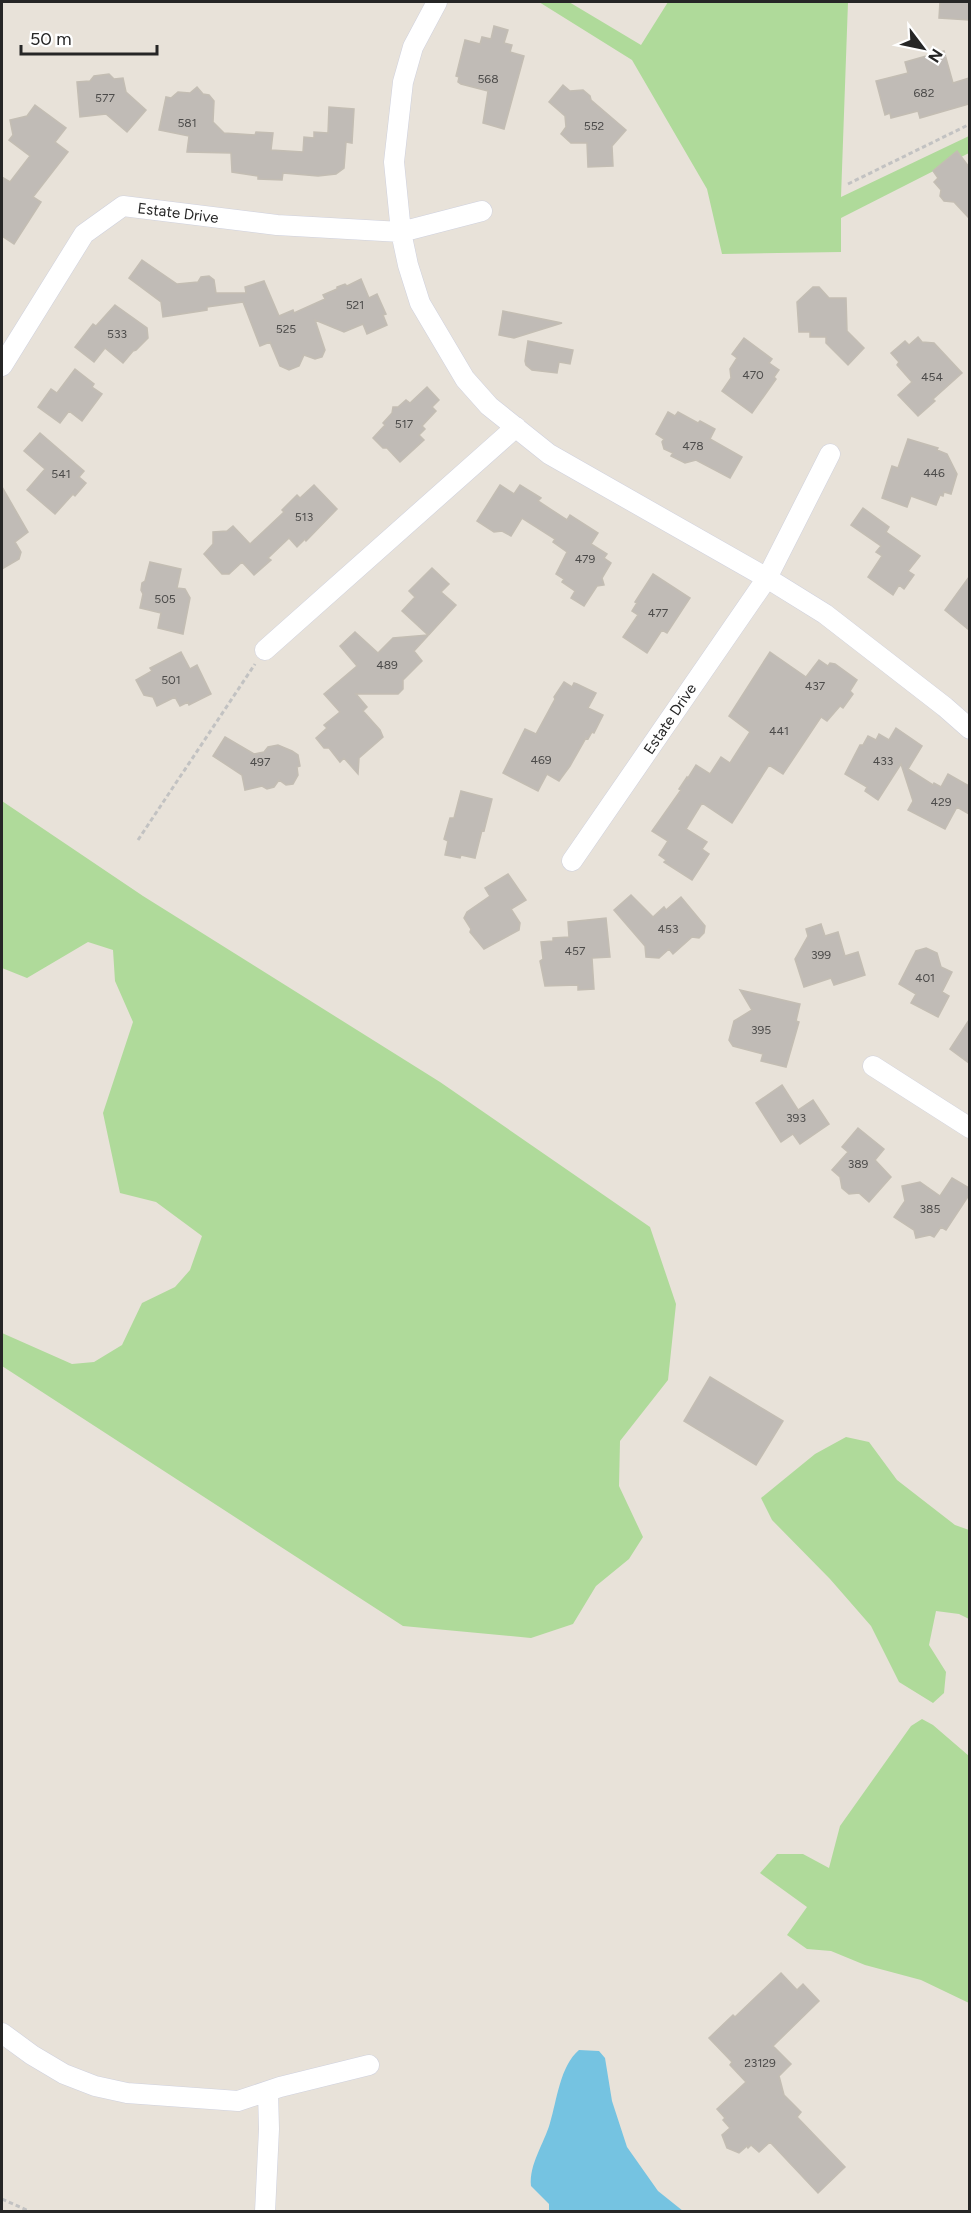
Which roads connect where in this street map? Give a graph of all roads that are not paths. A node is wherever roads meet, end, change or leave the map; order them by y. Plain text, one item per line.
1 (437, 2) edge
2 (482, 211) dead end
3 (401, 232) junction
4 (2, 366) edge
5 (516, 428) junction
6 (830, 454) dead end
7 (767, 578) junction
8 (265, 650) road end
9 (969, 729) edge
10 (572, 861) dead end
11 (873, 1066) dead end
12 (969, 1128) edge
13 (2, 2032) edge
14 (369, 2065) dead end
15 (268, 2092) junction
16 (265, 2211) edge

1 - 3 street
2 - 3 street, Estate Drive
3 - 4 street, Estate Drive
3 - 5 street
5 - 7 street
5 - 8 street
6 - 7 street, Estate Drive
7 - 9 street
7 - 10 street, Estate Drive
11 - 12 street
13 - 15 street
14 - 15 street
15 - 16 street

